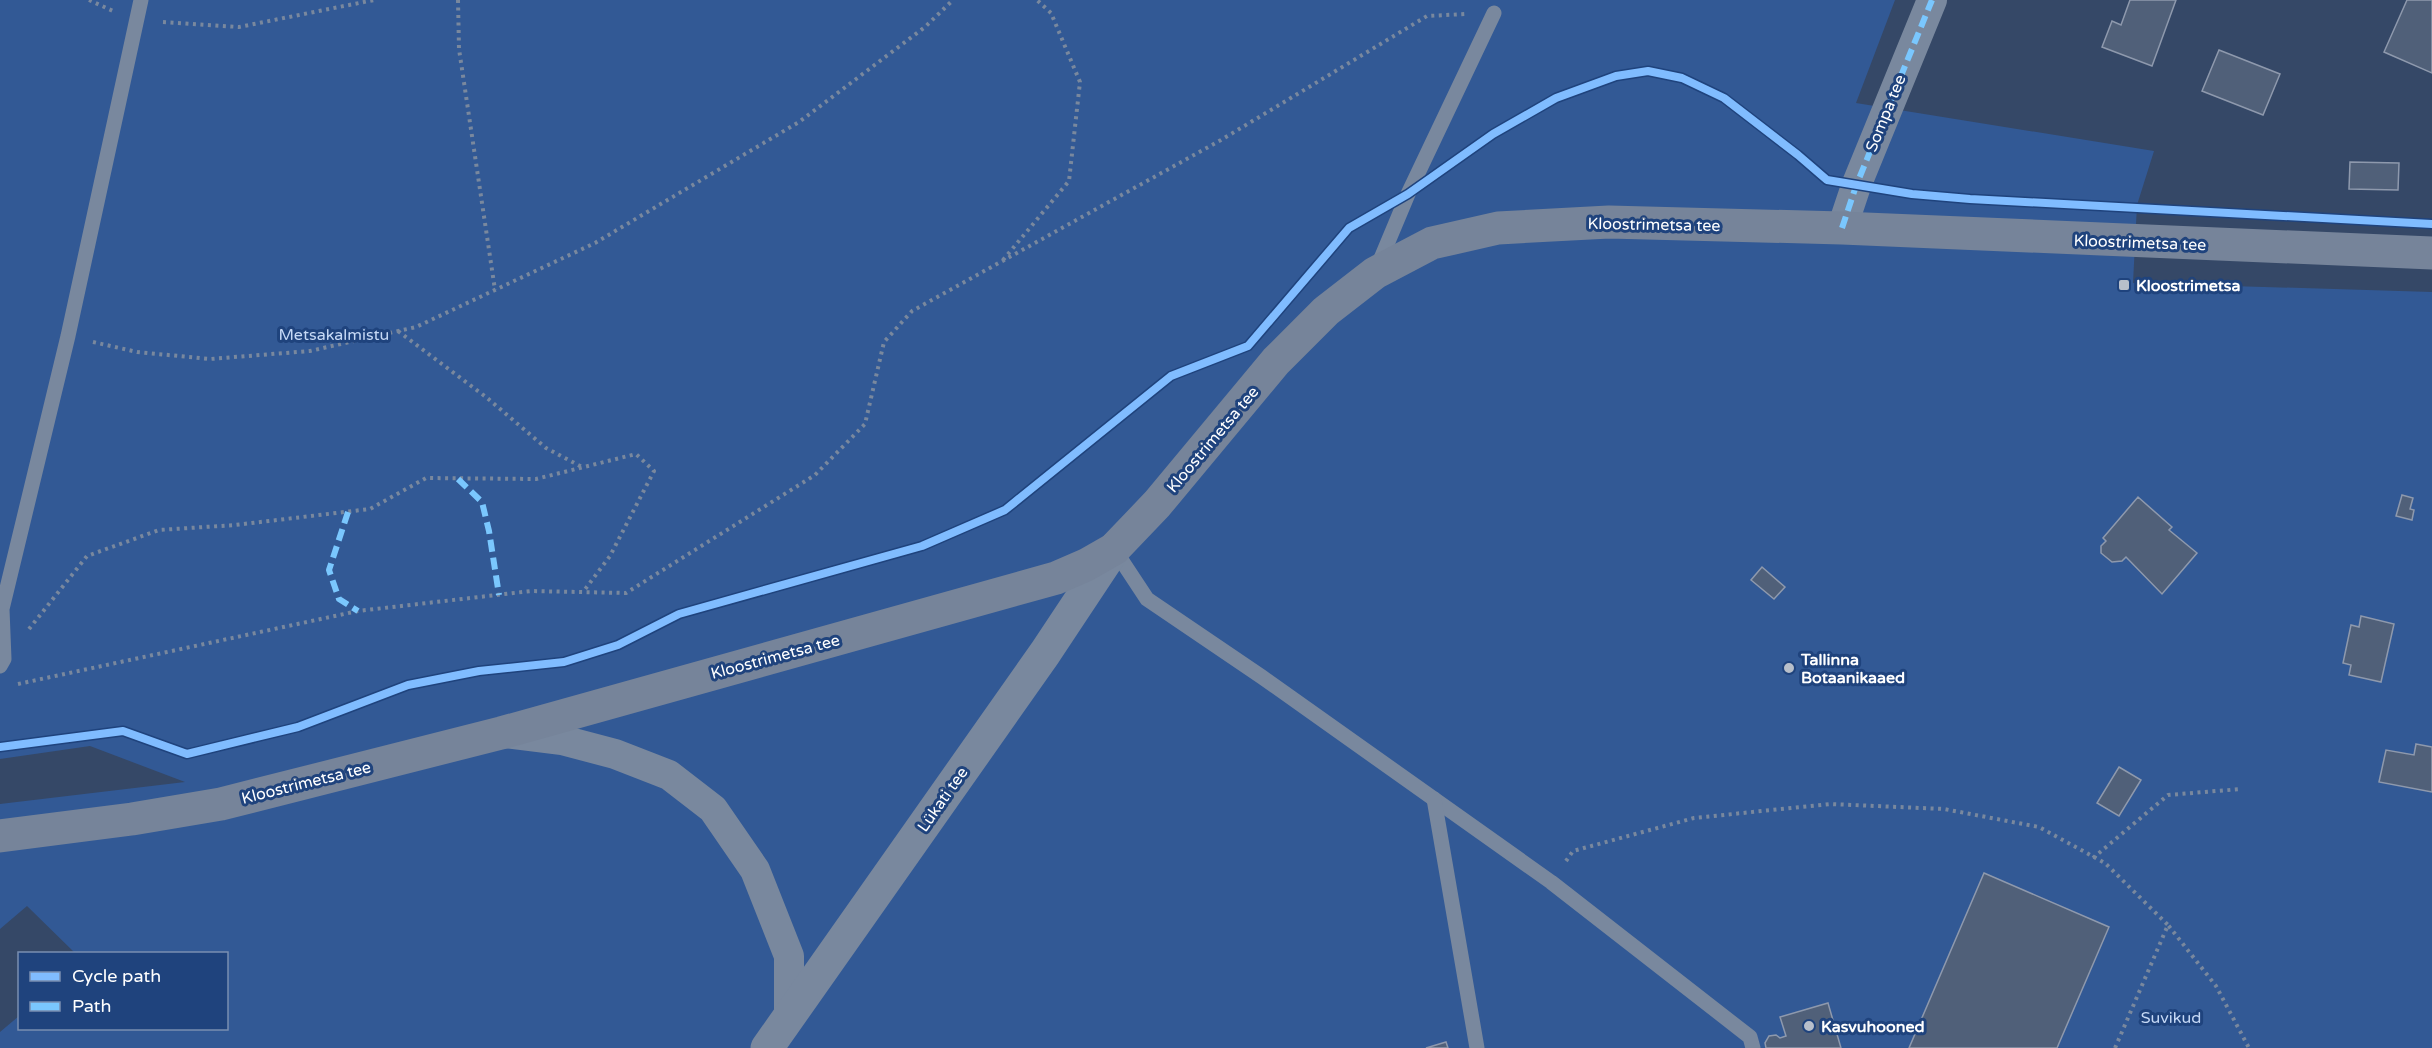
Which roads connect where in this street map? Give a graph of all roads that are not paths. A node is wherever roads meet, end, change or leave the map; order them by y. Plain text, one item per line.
1 (141, 0) edge
2 (1932, 0) edge
3 (1494, 13) road end
4 (1842, 228) junction
5 (2432, 253) edge
6 (1374, 273) junction
7 (1114, 549) junction
8 (2, 663) edge
9 (501, 733) junction
10 (1434, 799) junction
11 (0, 836) edge
12 (789, 1017) junction
13 (767, 1048) edge
14 (1477, 1048) edge
15 (1753, 1048) edge

1 - 8 lane
2 - 4 street, Sompa tee
3 - 6 lane
4 - 5 main road, Kloostrimetsa tee
4 - 6 main road, Kloostrimetsa tee
6 - 7 main road, Kloostrimetsa tee
7 - 9 main road, Kloostrimetsa tee
7 - 10 lane
7 - 12 street, Lükati tee
9 - 11 main road, Kloostrimetsa tee
9 - 12 street
10 - 14 lane
10 - 15 lane
12 - 13 street, Lükati tee

